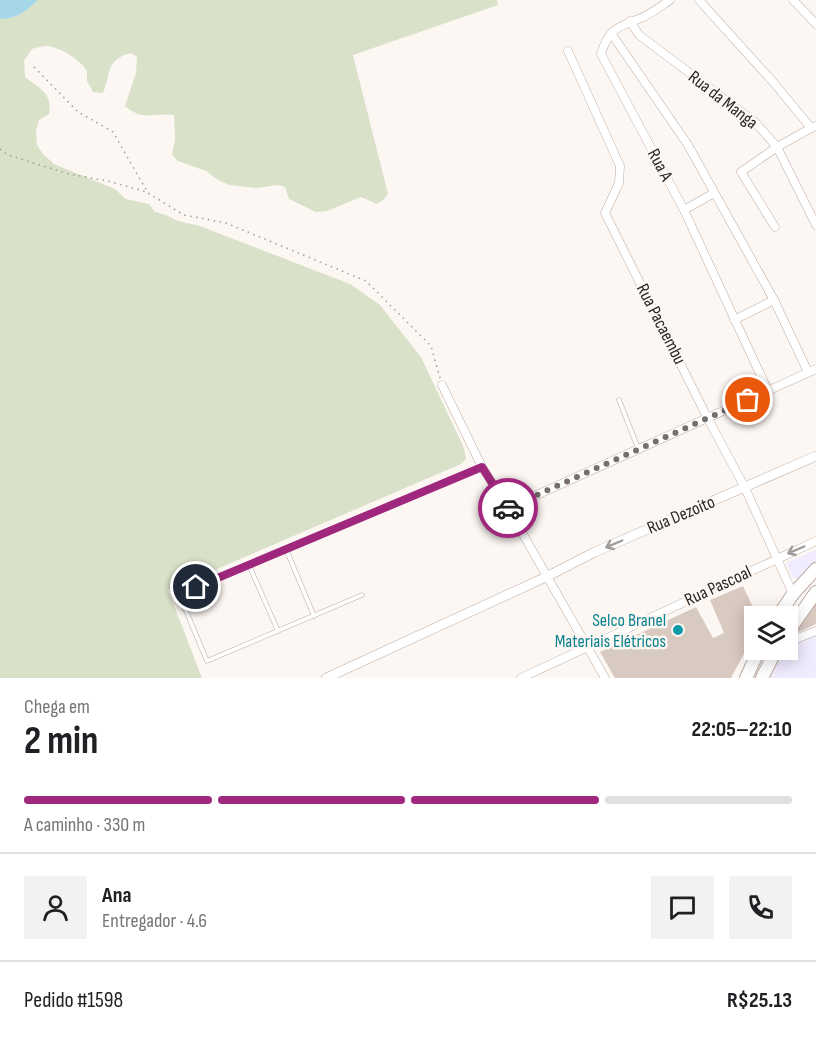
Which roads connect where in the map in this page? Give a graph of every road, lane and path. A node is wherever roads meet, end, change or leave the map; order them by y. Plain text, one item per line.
1 (670, 0) edge
2 (699, 0) edge
3 (794, 0) edge
4 (630, 21) junction
5 (816, 24) edge
6 (611, 33) junction
7 (568, 51) dead end
8 (34, 67) dead end
9 (814, 127) edge
10 (777, 147) junction
11 (0, 149) edge
12 (148, 193) junction
13 (714, 193) junction
14 (684, 210) junction
15 (816, 225) edge
16 (775, 227) dead end
17 (774, 300) junction
18 (734, 320) junction
19 (812, 370) edge
20 (442, 385) joint
21 (768, 391) junction
22 (619, 400) dead end
23 (707, 417) junction
24 (638, 448) junction
25 (816, 456) edge
26 (482, 467) junction
27 (745, 488) junction
28 (508, 508) junction
29 (816, 542) edge
30 (286, 549) junction
31 (776, 558) junction
32 (249, 565) junction
33 (816, 569) edge
34 (546, 577) junction
35 (816, 592) edge
36 (793, 594) junction
37 (362, 595) dead end
38 (785, 606) edge
39 (314, 616) junction
40 (798, 618) edge
41 (816, 630) edge
42 (278, 631) junction
43 (798, 638) edge
44 (587, 648) junction
45 (754, 660) edge
46 (771, 660) edge
47 (326, 678) edge
48 (520, 678) edge
49 (605, 678) edge
50 (746, 678) edge
51 (762, 678) edge

1 - 4 street
2 - 9 street
3 - 5 street
4 - 6 street
4 - 10 street, Rua da Manga
6 - 13 street
6 - 14 street, Rua A
7 - 23 street, Rua Pacaembu
8 - 12 path
9 - 10 street
10 - 15 street, Rua da Manga
10 - 16 street
11 - 12 path
12 - 20 path
13 - 14 street
13 - 17 street
14 - 18 street, Rua A
17 - 18 street
17 - 19 street
18 - 21 street, Rua A
19 - 21 street
20 - 26 street
21 - 23 street
22 - 24 lane
23 - 24 street
23 - 27 street, Rua Pacaembu
24 - 28 street
25 - 27 street, Rua Dezoito
26 - 28 street
26 - 30 lane
27 - 31 street, Rua Pacaembu
27 -> 34 street, Rua Dezoito
28 - 34 street
29 -> 31 street, Rua Pascoal
30 - 32 lane
30 - 39 lane
31 - 36 street, Rua Pacaembu
31 - 44 street, Rua Pascoal
32 - 42 lane
32 - 42 lane
33 - 36 main road
34 - 44 street
34 - 47 street, Rua Dezoito
35 - 40 main road
36 - 38 main road
37 - 39 lane
39 - 42 lane
41 - 43 street
44 - 48 street, Rua Pascoal
44 - 49 street
45 - 50 main road
46 - 51 main road

